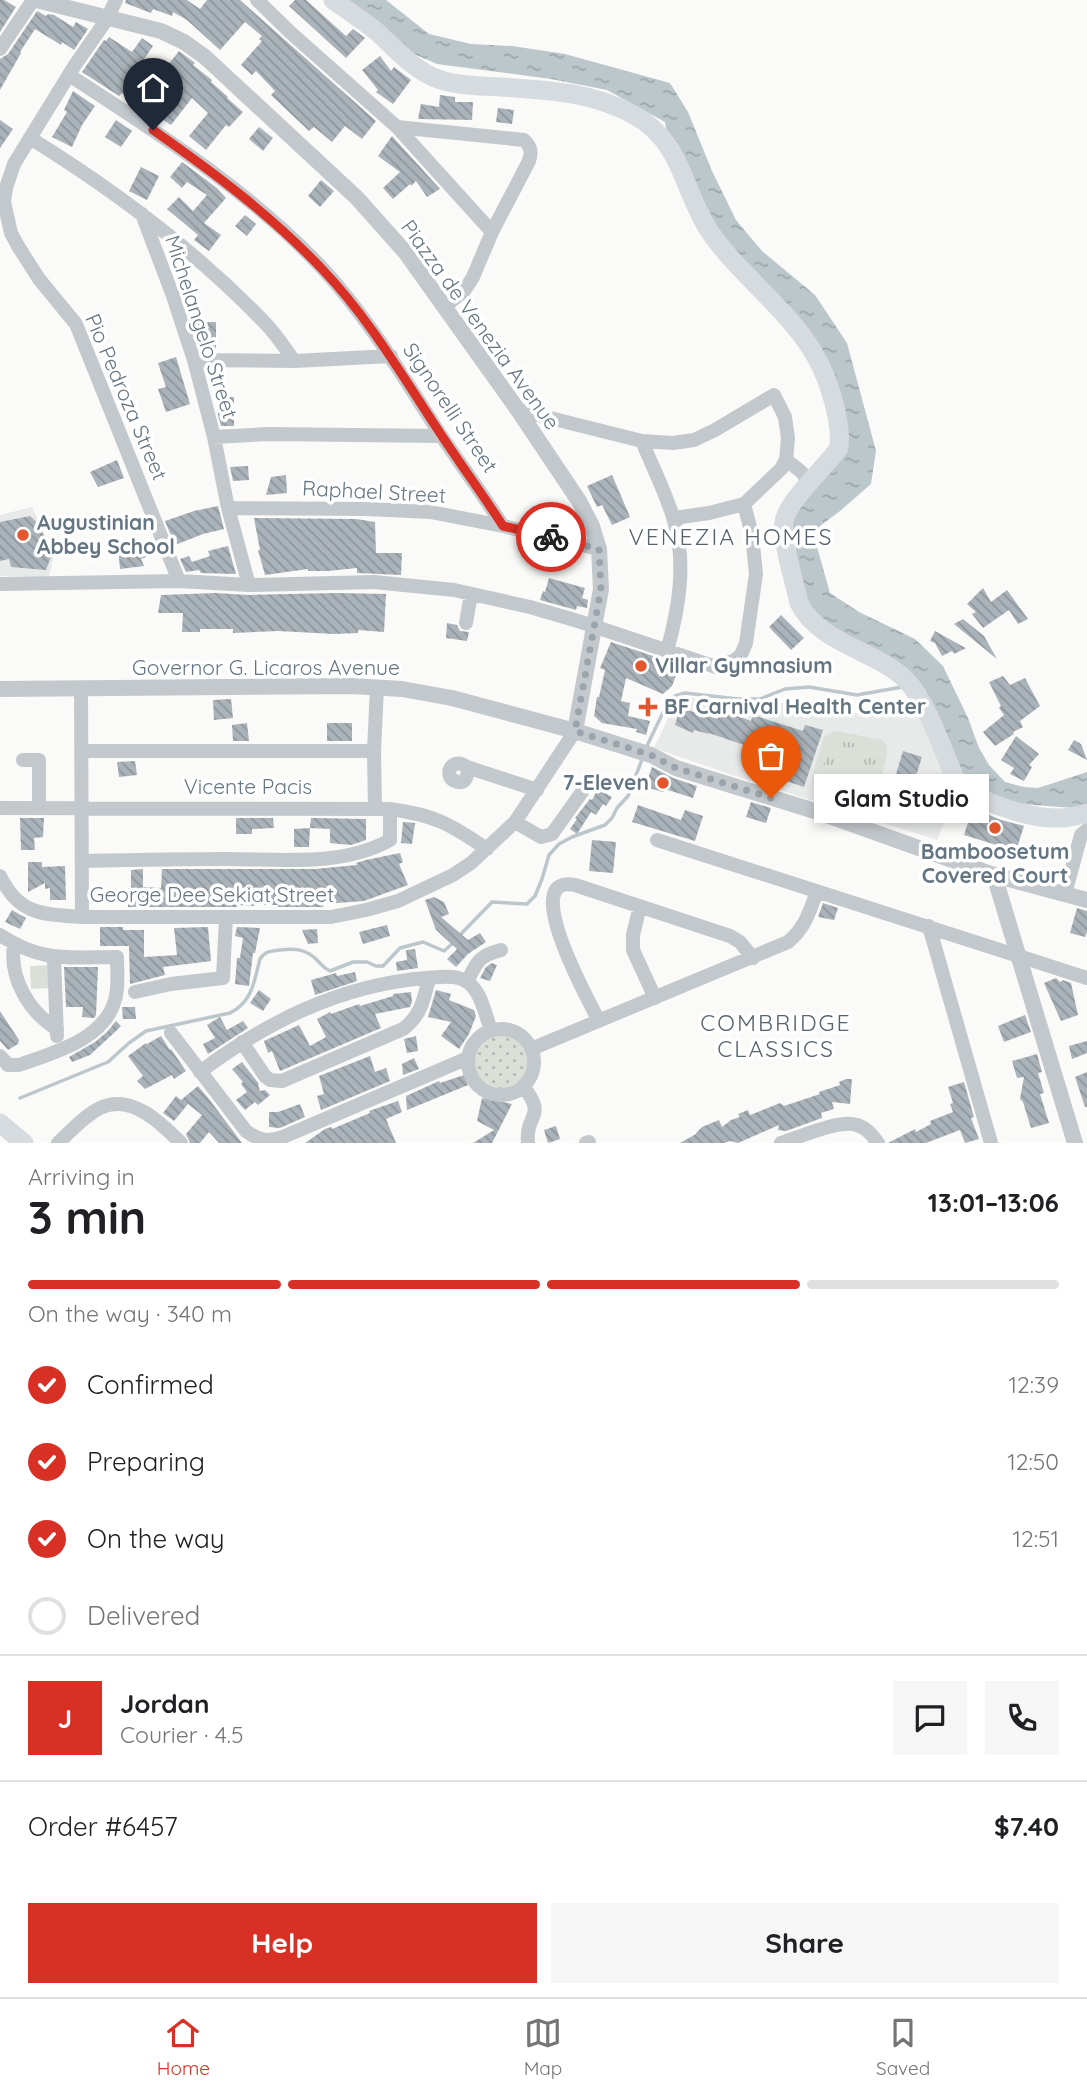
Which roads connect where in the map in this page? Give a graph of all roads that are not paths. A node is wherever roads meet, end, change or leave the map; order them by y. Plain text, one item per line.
1 (34, 0) edge
2 (116, 0) edge
3 (257, 0) edge
4 (333, 0) edge
5 (107, 19) junction
6 (0, 49) edge
7 (69, 75) junction
8 (397, 127) junction
9 (30, 138) junction
10 (142, 214) junction
11 (492, 232) junction
12 (443, 307) junction
13 (391, 356) junction
14 (194, 360) junction
15 (294, 361) junction
16 (518, 410) junction
17 (442, 436) junction
18 (214, 437) junction
19 (642, 441) junction
20 (786, 460) junction
21 (802, 492) junction
22 (744, 504) junction
23 (228, 508) junction
24 (674, 518) junction
25 (503, 526) junction
26 (599, 549) junction
27 (178, 581) junction
28 (0, 584) edge
29 (249, 585) junction
30 (471, 594) junction
31 (466, 623) dead end
32 (596, 626) junction
33 (667, 651) junction
34 (377, 687) junction
35 (81, 688) junction
36 (0, 690) edge
37 (575, 731) junction
38 (82, 751) junction
39 (374, 751) junction
40 (23, 760) dead end
41 (467, 767) dead end
42 (583, 789) dead end
43 (537, 790) junction
44 (39, 807) junction
45 (82, 807) junction
46 (0, 808) edge
47 (383, 808) junction
48 (1087, 813) edge
49 (515, 822) junction
50 (1087, 831) edge
51 (657, 840) dead end
52 (487, 849) junction
53 (82, 861) junction
54 (994, 875) junction
55 (0, 876) edge
56 (817, 891) junction
57 (1065, 894) junction
58 (1087, 900) edge
59 (640, 906) junction
60 (82, 917) junction
61 (226, 917) junction
62 (929, 926) junction
63 (0, 935) edge
64 (14, 945) junction
65 (501, 950) dead end
66 (1020, 957) junction
67 (54, 958) junction
68 (752, 958) junction
69 (429, 978) junction
70 (1087, 978) edge
71 (467, 982) junction
72 (135, 992) dead end
73 (655, 998) junction
74 (599, 1021) junction
75 (57, 1029) junction
76 (491, 1030) junction
77 (171, 1033) dead end
78 (242, 1042) junction
79 (531, 1049) junction
80 (57, 1051) junction
81 (0, 1056) edge
82 (468, 1058) junction
83 (200, 1072) junction
84 (523, 1086) junction
85 (0, 1123) edge
86 (989, 1142) edge
87 (24, 1143) edge
88 (58, 1143) edge
89 (181, 1143) edge
90 (528, 1143) edge
91 (781, 1143) edge
92 (878, 1143) edge
93 (1075, 1143) edge

1 - 5 street, Piazza de Venezia Avenue
1 - 6 street
2 - 5 street, Pio Pedroza Street
3 - 8 street
4 - 21 main road
5 - 7 street, Pio Pedroza Street
5 - 12 street, Piazza de Venezia Avenue
7 - 9 street, Pio Pedroza Street
7 - 13 street, Signorelli Street
8 - 11 street
8 - 11 street
9 - 10 street, Michelangelo Street
9 - 27 street, Pio Pedroza Street
10 - 14 street, Michelangelo Street
10 - 15 street
11 - 12 street
12 - 16 street, Piazza de Venezia Avenue
13 - 15 street
13 - 17 street, Signorelli Street
14 - 15 street
14 - 18 street, Michelangelo Street
16 - 19 street
16 - 26 street, Piazza de Venezia Avenue
17 - 18 street
17 - 25 street, Signorelli Street
18 - 23 street, Michelangelo Street
19 - 20 street
19 - 24 street
20 - 21 street
20 - 22 street
21 - 48 main road
22 - 24 street
22 - 33 street
23 - 25 street, Raphael Street
23 - 29 street, Michelangelo Street
24 - 33 street
25 - 26 street, Raphael Street
26 - 32 street, Piazza de Venezia Avenue
27 - 28 street
27 - 29 street
29 - 30 street
30 - 31 street
30 - 32 street
32 - 33 street
32 - 37 street, Piazza de Venezia Avenue
34 - 35 street, Governor G. Licaros Avenue
34 - 37 street, Governor G. Licaros Avenue
34 - 39 street
35 - 36 street, Governor G. Licaros Avenue
35 - 38 street
37 - 43 street, George Dee Sekiat Street
37 - 54 street, Governor G. Licaros Avenue
38 - 39 street
38 - 45 street
39 - 47 street
40 - 44 street
41 - 43 street
42 - 49 street
43 - 49 street, George Dee Sekiat Street
44 - 45 street, Vicente Pacis
44 - 46 street, Vicente Pacis
45 - 47 street, Vicente Pacis
45 - 53 street
47 - 52 street, Vicente Pacis
47 - 53 street
49 - 52 street, George Dee Sekiat Street
50 - 57 street
51 - 56 street
52 - 61 street, George Dee Sekiat Street
53 - 60 street
54 - 57 street, Governor G. Licaros Avenue
54 - 66 street
55 - 60 street, George Dee Sekiat Street
56 - 62 street
56 - 68 street
57 - 58 street, Governor G. Licaros Avenue
59 - 68 street
59 - 73 street
59 - 74 street
60 - 61 street, George Dee Sekiat Street
61 - 72 street
62 - 66 street
62 - 86 street
63 - 64 street
64 - 67 street
64 - 75 street
65 - 71 street
66 - 70 street
66 - 93 street
67 - 75 street
67 - 80 street
68 - 73 street
69 - 71 street
69 - 78 street
69 - 78 street
71 - 76 street
73 - 74 street
74 - 79 street
75 - 80 street
76 - 79 street
76 - 82 street
77 - 83 street
78 - 83 street
79 - 84 street
80 - 81 street
82 - 83 street
82 - 84 street
84 - 90 street
85 - 87 main road
88 - 89 street
91 - 92 street

